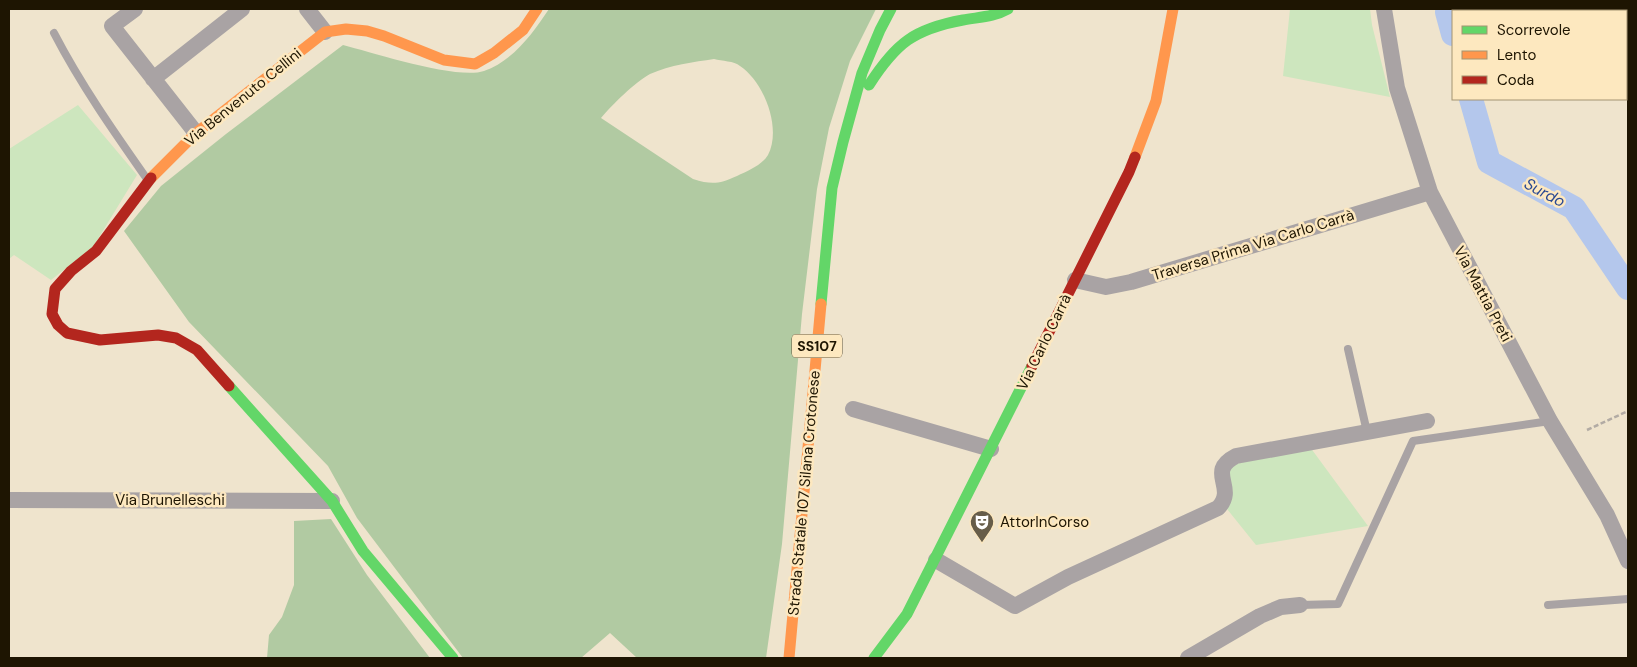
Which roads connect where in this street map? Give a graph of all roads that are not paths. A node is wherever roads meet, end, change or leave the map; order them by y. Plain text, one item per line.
1 (135, 9) edge
2 (242, 9) edge
3 (307, 9) edge
4 (537, 9) edge
5 (891, 9) edge
6 (958, 9) edge
7 (1008, 9) edge
8 (1173, 9) edge
9 (1384, 9) edge
10 (972, 18) junction
11 (325, 32) junction
12 (54, 33) dead end
13 (153, 79) junction
14 (846, 126) junction
15 (196, 133) junction
16 (148, 181) junction
17 (1430, 192) junction
18 (1075, 280) junction
19 (1348, 349) dead end
20 (853, 409) dead end
21 (1427, 421) dead end
22 (1550, 422) junction
23 (1366, 432) junction
24 (991, 449) junction
25 (9, 500) edge
26 (332, 501) junction
27 (936, 560) junction
28 (1628, 561) edge
29 (796, 567) junction
30 (1628, 599) edge
31 (1300, 605) joint
32 (1548, 605) dead end
33 (453, 658) edge
34 (781, 658) edge
35 (789, 658) edge
36 (874, 658) edge
37 (1188, 658) edge

1 - 13 street
2 - 13 street
3 - 11 street
4 - 11 main road
5 - 14 main road, Strada Statale 107 Silana Crotonese / SS107
6 - 10 main road
7 - 10 main road
8 - 18 main road, Via Carlo Carrà
9 - 17 street, Via Mattia Preti
10 - 14 main road
11 - 15 main road, Via Benvenuto Cellini
12 - 16 lane
13 - 15 street
14 - 29 main road, Strada Statale 107 Silana Crotonese / SS107
15 - 16 main road, Via Benvenuto Cellini
16 - 26 main road, Via Benvenuto Cellini
17 - 18 street, Traversa Prima Via Carlo Carrà
17 - 22 street, Via Mattia Preti
18 - 24 main road, Via Carlo Carrà
19 - 23 lane
20 - 24 street
21 - 23 street
22 - 28 street, Via Mattia Preti
22 - 31 lane
23 - 27 street
24 - 27 main road, Via Carlo Carrà
25 - 26 street, Via Brunelleschi
26 - 33 main road, Via Benvenuto Cellini
27 - 36 main road, Via Carlo Carrà
29 - 34 main road
29 - 35 main road, Strada Statale 107 Silana Crotonese / SS107
30 - 32 lane
31 - 37 street

